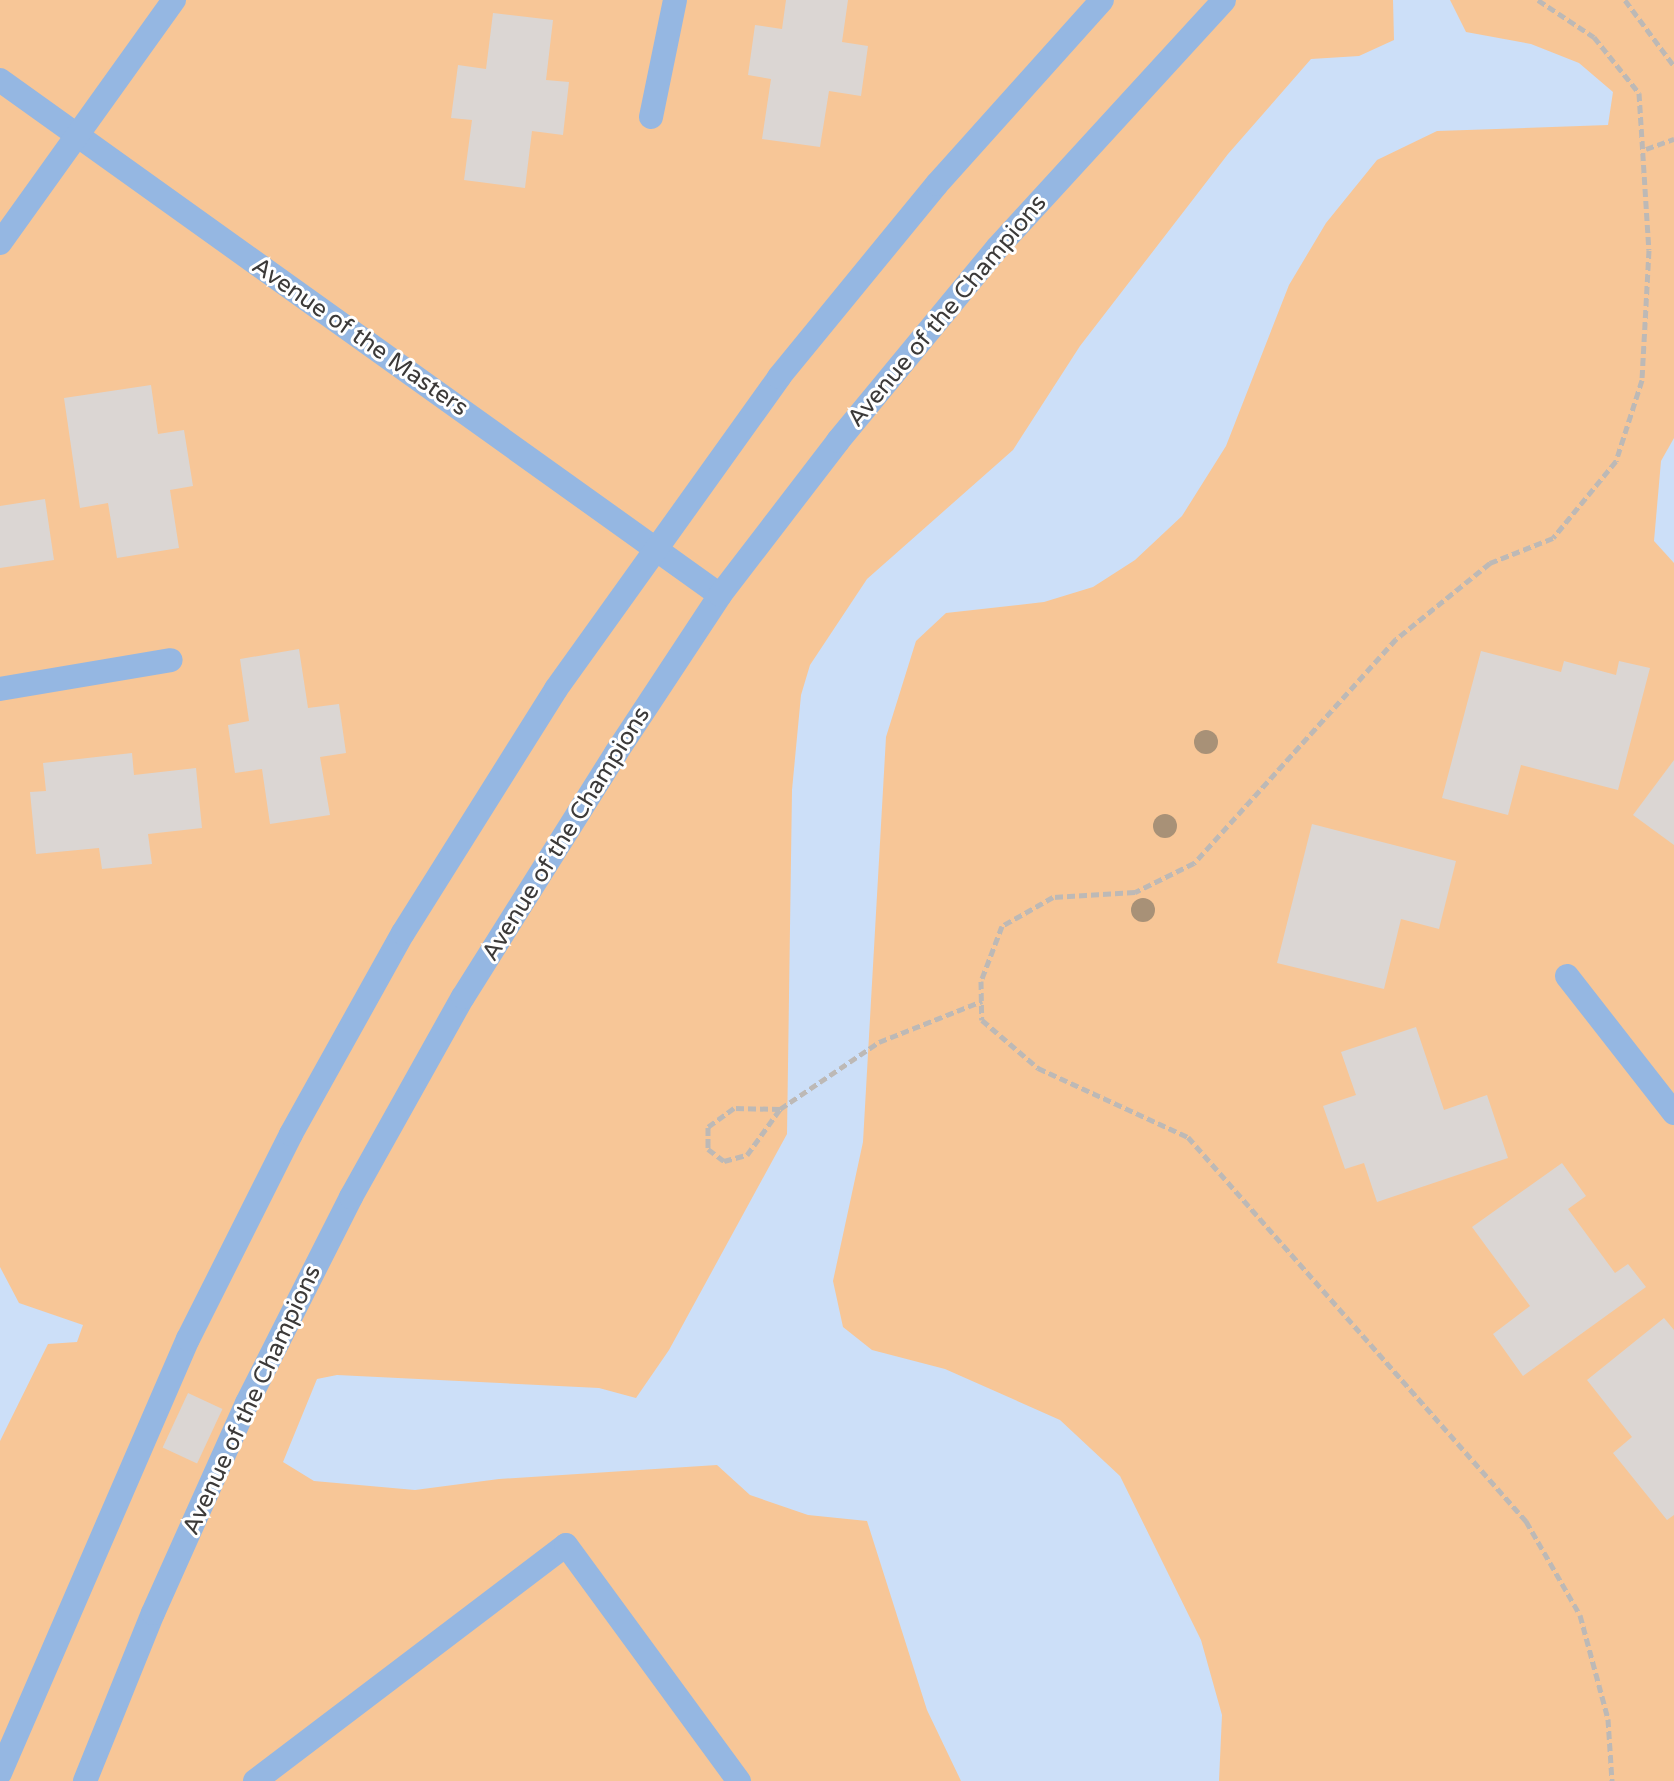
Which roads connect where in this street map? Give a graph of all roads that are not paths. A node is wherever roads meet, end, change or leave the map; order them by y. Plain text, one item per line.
1 (174, 0) edge
2 (675, 0) edge
3 (1102, 0) edge
4 (1224, 0) edge
5 (0, 80) edge
6 (651, 117) dead end
7 (79, 137) junction
8 (0, 243) edge
9 (655, 547) junction
10 (720, 595) junction
11 (171, 660) dead end
12 (0, 689) edge
13 (1567, 976) dead end
14 (1674, 1113) edge
15 (0, 1773) edge
16 (85, 1781) edge
17 (255, 1781) edge
18 (739, 1781) edge

1 - 7 street
2 - 6 street
3 - 9 street
4 - 10 street, Avenue of the Champions
5 - 7 street, Avenue of the Masters
7 - 8 street
7 - 9 street, Avenue of the Masters
9 - 10 street, Avenue of the Masters
9 - 15 street
10 - 16 street, Avenue of the Champions
11 - 12 street
13 - 14 street
17 - 18 street

